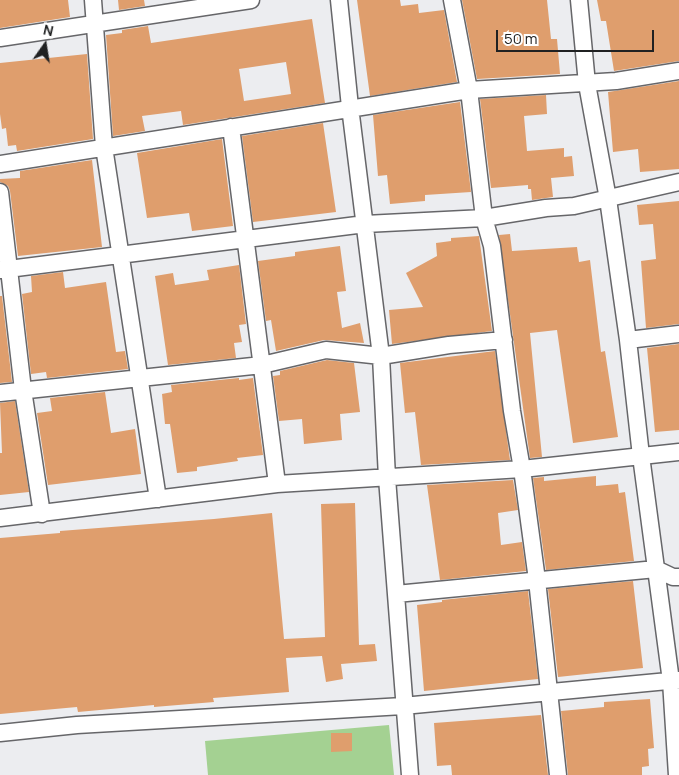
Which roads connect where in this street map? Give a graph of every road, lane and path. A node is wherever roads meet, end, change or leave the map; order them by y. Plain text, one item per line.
1 (94, 0) edge
2 (251, 0) edge
3 (339, 0) edge
4 (452, 0) edge
5 (578, 0) edge
6 (215, 2) edge
7 (96, 22) junction
8 (0, 38) edge
9 (679, 71) edge
10 (587, 84) junction
11 (469, 90) junction
12 (350, 107) junction
13 (231, 127) junction
14 (104, 147) junction
15 (0, 164) edge
16 (679, 182) edge
17 (0, 192) edge
18 (608, 199) junction
19 (484, 218) junction
20 (365, 224) junction
21 (245, 239) junction
22 (122, 254) junction
23 (5, 269) edge
24 (679, 334) edge
25 (504, 340) junction
26 (628, 340) junction
27 (381, 356) junction
28 (262, 365) junction
29 (141, 379) junction
30 (23, 390) junction
31 (0, 393) edge
32 (679, 452) edge
33 (641, 456) junction
34 (522, 469) junction
35 (387, 478) junction
36 (277, 484) junction
37 (158, 499) junction
38 (42, 514) junction
39 (0, 518) edge
40 (656, 570) junction
41 (679, 577) edge
42 (537, 580) junction
43 (396, 594) junction
44 (675, 681) edge
45 (550, 693) junction
46 (403, 706) junction
47 (0, 733) edge
48 (410, 775) edge
49 (558, 775) edge
50 (677, 775) edge

1 - 7 street
2 - 6 street
3 - 12 street
4 - 11 street
5 - 10 street
6 - 7 street
7 - 8 street
7 - 14 street
9 - 10 street
10 - 11 street
10 - 18 street
11 - 12 street
11 - 19 street
12 - 13 street
12 - 20 street
13 - 14 street
13 - 21 street
14 - 15 street
14 - 22 street
16 - 18 street
17 - 23 street
18 - 19 street
18 - 26 street
19 - 20 street
19 - 25 street
20 - 21 street
20 - 27 street
21 - 22 street
21 - 28 street
22 - 23 street
22 - 29 street
23 - 30 street
24 - 26 street
25 - 27 street
25 - 34 street
26 - 33 street
27 - 28 street
27 - 35 street
28 - 29 street
28 - 36 street
29 - 30 street
29 - 37 street
30 - 31 street
30 - 38 street
32 - 33 street
33 - 34 street
33 - 40 street
34 - 35 street
34 - 42 street
35 - 36 street
35 - 43 street
36 - 37 street
37 - 38 street
38 - 39 street
40 - 41 street
40 - 42 street
40 - 44 street
42 - 43 street
42 - 45 street
43 - 46 street
44 - 45 street
44 - 50 street
45 - 46 street
45 - 49 street
46 - 47 street
46 - 48 street

